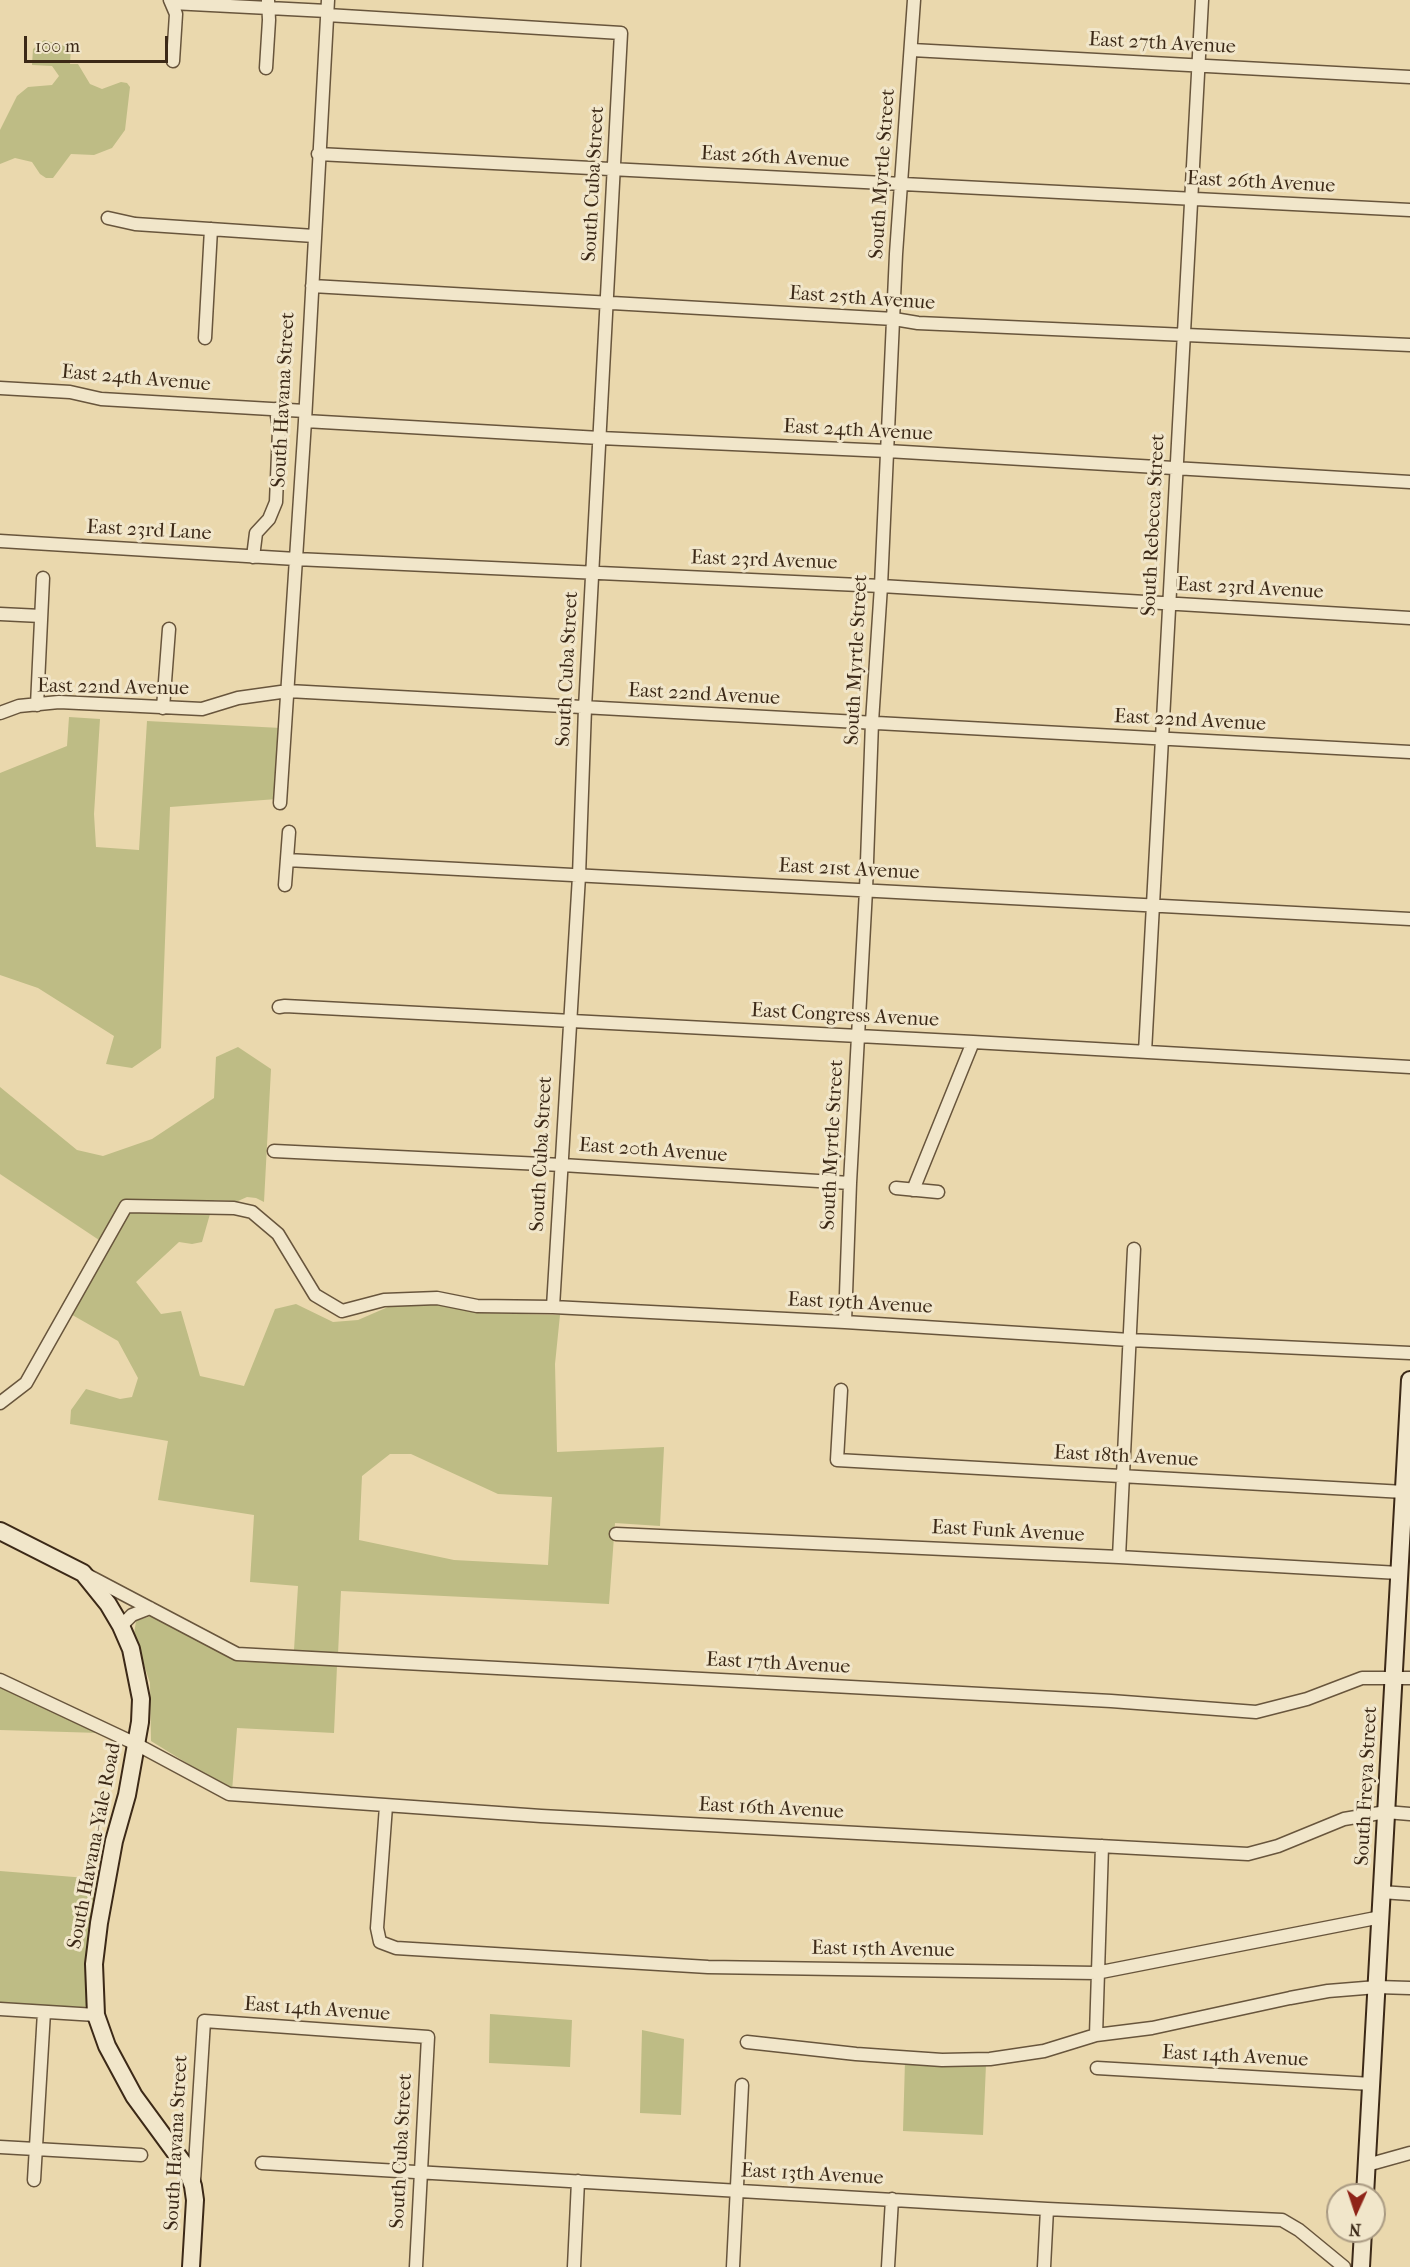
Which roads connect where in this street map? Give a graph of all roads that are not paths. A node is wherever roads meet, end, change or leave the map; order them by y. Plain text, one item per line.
1 (914, 0) edge
2 (1202, 0) edge
3 (171, 1) edge
4 (268, 4) edge
5 (327, 9) edge
6 (912, 50) junction
7 (173, 62) dead end
8 (1199, 65) junction
9 (266, 68) dead end
10 (1410, 77) edge
11 (318, 154) junction
12 (614, 168) junction
13 (902, 184) junction
14 (1190, 200) junction
15 (1410, 210) edge
16 (108, 218) dead end
17 (211, 229) junction
18 (314, 236) junction
19 (312, 286) junction
20 (607, 303) junction
21 (894, 319) junction
22 (1183, 334) junction
23 (205, 338) dead end
24 (1410, 345) edge
25 (0, 388) edge
26 (276, 409) junction
27 (305, 416) junction
28 (600, 438) junction
29 (887, 451) junction
30 (1176, 469) junction
31 (1410, 482) edge
32 (0, 542) edge
33 (253, 556) junction
34 (296, 559) junction
35 (592, 573) junction
36 (43, 578) dead end
37 (881, 586) junction
38 (1170, 603) junction
39 (0, 614) edge
40 (41, 616) junction
41 (1410, 618) edge
42 (169, 629) dead end
43 (288, 691) junction
44 (37, 705) junction
45 (163, 708) junction
46 (585, 708) junction
47 (0, 713) edge
48 (872, 722) junction
49 (1161, 740) junction
50 (1410, 752) edge
51 (280, 803) dead end
52 (289, 832) dead end
53 (287, 860) junction
54 (579, 876) junction
55 (285, 885) dead end
56 (866, 890) junction
57 (1153, 906) junction
58 (1410, 919) edge
59 (279, 1007) dead end
60 (569, 1021) junction
61 (858, 1036) junction
62 (973, 1042) junction
63 (1145, 1052) junction
64 (1410, 1067) edge
65 (274, 1151) dead end
66 (562, 1165) junction
67 (850, 1183) junction
68 (896, 1188) dead end
69 (914, 1190) junction
70 (938, 1192) dead end
71 (1134, 1249) dead end
72 (553, 1307) junction
73 (845, 1322) junction
74 (1130, 1340) junction
75 (1410, 1353) edge
76 (1410, 1380) edge
77 (841, 1390) dead end
78 (0, 1403) edge
79 (1123, 1477) junction
80 (1407, 1495) edge
81 (0, 1531) edge
82 (616, 1534) dead end
83 (1119, 1557) junction
84 (1399, 1573) junction
85 (83, 1574) junction
86 (150, 1608) junction
87 (121, 1626) junction
88 (1402, 1678) edge
89 (0, 1680) edge
90 (136, 1744) junction
91 (386, 1806) junction
92 (1386, 1812) junction
93 (1410, 1814) edge
94 (1102, 1846) junction
95 (1382, 1892) junction
96 (1410, 1894) edge
97 (1381, 1917) junction
98 (1096, 1973) junction
99 (1377, 1987) junction
100 (1410, 1988) edge
101 (0, 2009) edge
102 (44, 2012) junction
103 (96, 2015) junction
104 (204, 2022) joint
105 (1096, 2035) junction
106 (428, 2037) joint
107 (747, 2042) dead end
108 (1097, 2068) dead end
109 (1372, 2084) junction
110 (742, 2085) dead end
111 (0, 2147) edge
112 (35, 2149) junction
113 (1410, 2153) edge
114 (141, 2155) dead end
115 (262, 2163) dead end
116 (1367, 2165) junction
117 (421, 2171) junction
118 (34, 2180) dead end
119 (578, 2181) junction
120 (1366, 2183) edge
121 (194, 2186) junction
122 (737, 2191) junction
123 (892, 2199) junction
124 (1047, 2209) junction
125 (1362, 2243) edge
126 (191, 2267) edge
127 (416, 2267) edge
128 (574, 2267) edge
129 (733, 2267) edge
130 (888, 2267) edge
131 (1044, 2267) edge
132 (1344, 2267) edge
133 (1361, 2267) edge

1 - 6 street, South Myrtle Street
2 - 8 street, South Rebecca Street
3 - 4 street
3 - 7 street
4 - 5 street
4 - 9 street
5 - 11 street, South Havana Street
5 - 12 street, South Cuba Street
6 - 8 street, East 27th Avenue
6 - 13 street, South Myrtle Street
8 - 10 street, East 27th Avenue
8 - 14 street, South Rebecca Street
11 - 12 street, East 26th Avenue
11 - 18 street, South Havana Street
12 - 13 street, East 26th Avenue
12 - 20 street, South Cuba Street
13 - 14 street, East 26th Avenue
13 - 21 street, South Myrtle Street
14 - 15 street, East 26th Avenue
14 - 22 street, South Rebecca Street
16 - 17 street
17 - 18 street
17 - 23 street
18 - 19 street, South Havana Street
19 - 20 street, East 25th Avenue
19 - 27 street, South Havana Street
20 - 21 street, East 25th Avenue
20 - 28 street, South Cuba Street
21 - 22 street, East 25th Avenue
21 - 29 street, South Myrtle Street
22 - 24 street, East 25th Avenue
22 - 30 street, South Rebecca Street
25 - 26 street, East 24th Avenue
26 - 27 street, East 24th Avenue
26 - 33 street
27 - 28 street, East 24th Avenue
27 - 34 street, South Havana Street
28 - 29 street, East 24th Avenue
28 - 35 street, South Cuba Street
29 - 30 street, East 24th Avenue
29 - 37 street, South Myrtle Street
30 - 31 street, East 24th Avenue
30 - 38 street, South Rebecca Street
32 - 33 street, East 23rd Lane
33 - 34 street, East 23rd Lane
34 - 35 street, East 23rd Avenue
34 - 43 street, South Havana Street
35 - 37 street, East 23rd Avenue
35 - 46 street, South Cuba Street
36 - 40 street
37 - 38 street, East 23rd Avenue
37 - 48 street, South Myrtle Street
38 - 41 street, East 23rd Avenue
38 - 49 street, South Rebecca Street
39 - 40 street
40 - 44 street
42 - 45 street
43 - 45 street, East 22nd Avenue
43 - 46 street, East 22nd Avenue
43 - 51 street, South Havana Street
44 - 45 street, East 22nd Avenue
44 - 47 street, East 22nd Avenue
46 - 48 street, East 22nd Avenue
46 - 54 street, South Cuba Street
48 - 49 street, East 22nd Avenue
48 - 56 street, South Myrtle Street
49 - 50 street, East 22nd Avenue
49 - 57 street, South Rebecca Street
52 - 53 street
53 - 54 street, East 21st Avenue
53 - 55 street
54 - 56 street, East 21st Avenue
54 - 60 street, South Cuba Street
56 - 57 street, East 21st Avenue
56 - 61 street, South Myrtle Street
57 - 58 street, East 21st Avenue
57 - 63 street, South Rebecca Street
59 - 60 street, East Congress Avenue
60 - 61 street, East Congress Avenue
60 - 66 street, South Cuba Street
61 - 62 street, East Congress Avenue
61 - 67 street, South Myrtle Street
62 - 63 street, East Congress Avenue
62 - 69 street
63 - 64 street, East Congress Avenue
65 - 66 street, East 20th Avenue
66 - 67 street, East 20th Avenue
66 - 72 street, South Cuba Street
67 - 73 street, South Myrtle Street
68 - 69 street
69 - 70 street
71 - 74 street
72 - 73 street, East 19th Avenue
72 - 78 street, East 19th Avenue
73 - 74 street, East 19th Avenue
74 - 75 street, East 19th Avenue
74 - 79 street
76 - 80 main road, South Freya Street
77 - 79 street, East 18th Avenue
79 - 80 street, East 18th Avenue
79 - 83 street
80 - 84 main road, South Freya Street
81 - 85 main road
82 - 83 street, East Funk Avenue
83 - 84 street, East Funk Avenue
84 - 88 main road, South Freya Street
85 - 86 street, East 17th Avenue
85 - 87 main road, South Havana-Yale Road
86 - 87 street
86 - 88 street, East 17th Avenue
87 - 90 main road, South Havana-Yale Road
88 - 92 main road, South Freya Street
89 - 90 street, East 16th Avenue
90 - 91 street, East 16th Avenue
90 - 103 main road, South Havana-Yale Road
91 - 94 street, East 16th Avenue
91 - 98 street, East 15th Avenue
92 - 93 street, East 16th Avenue
92 - 94 street, East 16th Avenue
92 - 95 main road, South Freya Street
94 - 98 street
95 - 96 street
95 - 97 main road, South Freya Street
97 - 98 street, East 15th Avenue
97 - 99 main road, South Freya Street
98 - 105 street
99 - 100 street
99 - 105 street
99 - 109 main road, South Freya Street
101 - 102 street
102 - 103 street
102 - 112 street
103 - 121 main road, South Havana-Yale Road
104 - 106 street, East 14th Avenue
104 - 121 street, South Havana Street
105 - 107 street
106 - 117 street, South Cuba Street
108 - 109 street, East 14th Avenue
109 - 116 main road, South Freya Street
110 - 122 street
111 - 112 street
112 - 114 street
112 - 118 street
113 - 116 street
115 - 117 street, East 13th Avenue
116 - 120 main road, South Freya Street
117 - 119 street, East 13th Avenue
117 - 127 street, South Cuba Street
119 - 122 street, East 13th Avenue
119 - 128 street
121 - 126 main road, South Havana Street
122 - 123 street, East 13th Avenue
122 - 129 street
123 - 124 street, East 13th Avenue
123 - 130 street
124 - 131 street
124 - 132 street, East 13th Avenue
125 - 133 main road

